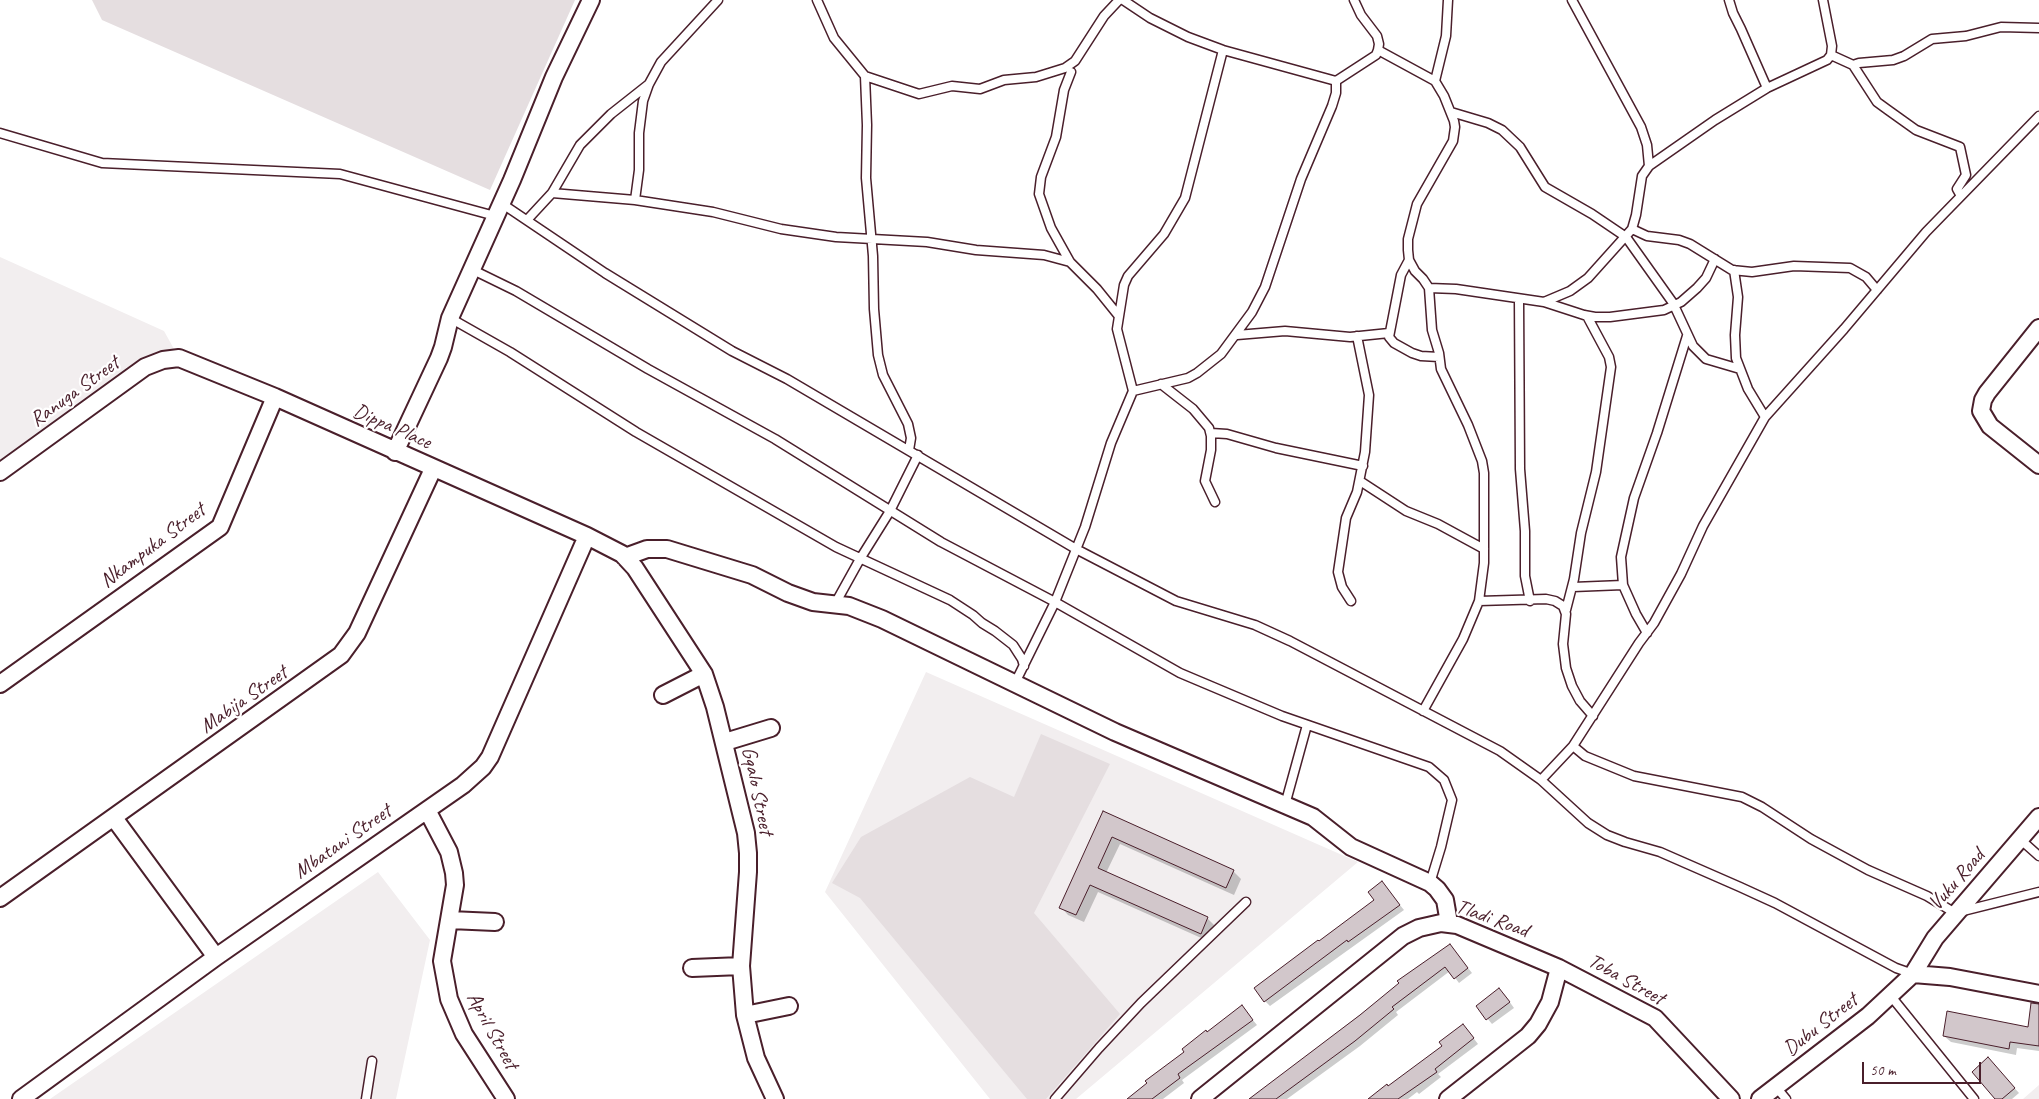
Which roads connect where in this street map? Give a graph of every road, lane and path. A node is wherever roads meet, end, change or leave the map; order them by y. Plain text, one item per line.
1 (591, 0) edge
2 (718, 0) edge
3 (817, 0) edge
4 (1119, 0) edge
5 (1123, 0) edge
6 (1354, 0) edge
7 (1448, 0) edge
8 (1572, 0) edge
9 (1729, 0) edge
10 (1823, 0) edge
11 (2039, 28) edge
12 (1223, 50) junction
13 (1378, 50) junction
14 (1831, 55) junction
15 (1853, 65) junction
16 (1071, 72) dead end
17 (865, 76) junction
18 (1435, 80) junction
19 (1336, 81) junction
20 (649, 84) junction
21 (1767, 88) junction
22 (1451, 112) junction
23 (2039, 116) edge
24 (0, 133) edge
25 (1649, 166) junction
26 (552, 193) junction
27 (1961, 196) junction
28 (635, 200) junction
29 (498, 210) junction
30 (527, 220) junction
31 (1632, 229) junction
32 (1626, 237) junction
33 (871, 238) junction
34 (1715, 259) junction
35 (1409, 260) junction
36 (1070, 262) junction
37 (472, 270) junction
38 (1734, 270) junction
39 (1429, 288) junction
40 (1877, 290) junction
41 (1519, 299) junction
42 (1544, 302) junction
43 (1675, 306) junction
44 (1118, 315) junction
45 (1587, 316) junction
46 (450, 318) junction
47 (2039, 328) edge
48 (1389, 333) junction
49 (1237, 334) junction
50 (1357, 336) junction
51 (1687, 336) junction
52 (1439, 357) junction
53 (179, 358) joint
54 (1740, 369) junction
55 (1161, 384) junction
56 (1133, 391) junction
57 (275, 398) junction
58 (1765, 417) junction
59 (1210, 433) junction
60 (909, 450) junction
61 (395, 452) junction
62 (918, 455) junction
63 (2039, 465) edge
64 (1363, 466) junction
65 (432, 468) junction
66 (0, 472) edge
67 (1360, 481) junction
68 (1215, 502) dead end
69 (890, 511) junction
70 (587, 536) junction
71 (1076, 549) junction
72 (1484, 549) junction
73 (625, 556) junction
74 (860, 559) junction
75 (1623, 585) junction
76 (1573, 587) junction
77 (1350, 601) dead end
78 (1479, 601) junction
79 (1530, 601) junction
80 (1055, 602) junction
81 (835, 604) junction
82 (1566, 610) junction
83 (1647, 633) junction
84 (1024, 666) junction
85 (704, 674) junction
86 (1015, 683) junction
87 (0, 684) edge
88 (663, 695) dead end
89 (1423, 711) junction
90 (1592, 716) junction
91 (1307, 725) junction
92 (771, 728) dead end
93 (725, 742) junction
94 (1573, 746) junction
95 (1541, 780) junction
96 (1285, 805) junction
97 (427, 810) junction
98 (2039, 817) edge
99 (114, 818) junction
100 (2021, 840) junction
101 (2039, 856) edge
102 (1430, 884) junction
103 (2039, 892) edge
104 (0, 898) edge
105 (1246, 902) dead end
106 (1955, 913) junction
107 (450, 920) junction
108 (495, 922) dead end
109 (1449, 923) junction
110 (216, 957) junction
111 (741, 966) junction
112 (692, 968) dead end
113 (1559, 968) junction
114 (1912, 974) junction
115 (1890, 994) junction
116 (2039, 994) edge
117 (789, 1006) dead end
118 (745, 1015) junction
119 (372, 1061) dead end
120 (1781, 1093) edge
121 (21, 1099) edge
122 (366, 1099) edge
123 (506, 1099) edge
124 (775, 1099) edge
125 (1056, 1099) edge
126 (1200, 1099) edge
127 (1448, 1099) edge
128 (1731, 1099) edge
129 (1760, 1099) edge
130 (1974, 1099) edge

1 - 29 street
2 - 20 lane
3 - 17 lane
4 - 17 lane
5 - 12 lane
6 - 13 lane
7 - 18 lane
8 - 25 lane
9 - 21 lane
10 - 14 lane
11 - 15 lane
12 - 19 lane
12 - 44 lane
13 - 18 lane
13 - 19 lane
14 - 15 lane
14 - 21 lane
15 - 27 lane
16 - 36 lane
17 - 33 lane
18 - 22 lane
19 - 49 lane
20 - 26 lane
20 - 28 lane
21 - 25 lane
22 - 32 lane
22 - 35 lane
23 - 27 lane
24 - 29 lane
25 - 31 lane
26 - 28 lane
26 - 30 lane
27 - 40 lane
28 - 33 lane
29 - 30 lane
29 - 37 street
30 - 60 lane
31 - 32 lane
31 - 34 lane
32 - 42 lane
32 - 43 lane
33 - 36 lane
33 - 60 lane
34 - 38 lane
34 - 43 lane
35 - 39 lane
35 - 48 lane
36 - 44 lane
37 - 46 street
37 - 69 lane
38 - 40 lane
38 - 54 lane
39 - 41 lane
39 - 52 lane
40 - 58 lane
41 - 42 lane
41 - 79 lane
42 - 45 lane
43 - 45 lane
43 - 51 lane
44 - 56 lane
45 - 76 lane
46 - 61 street
46 - 74 lane
47 - 63 street
48 - 50 lane
48 - 52 lane
49 - 50 lane
49 - 55 lane
50 - 64 lane
51 - 54 lane
51 - 75 lane
52 - 72 lane
53 - 57 street, Dippa Place
53 - 66 street, Ranuga Street
54 - 58 lane
55 - 56 lane
55 - 59 lane
56 - 71 lane
57 - 61 street, Dippa Place
57 - 87 street, Nkampuka Street
58 - 83 lane
59 - 64 lane
59 - 68 lane
60 - 62 lane
61 - 65 street, Dippa Place
62 - 69 lane
62 - 71 lane
64 - 67 lane
65 - 70 street, Dippa Place
65 - 99 street, Mabija Street
67 - 72 lane
67 - 77 lane
69 - 74 lane
69 - 80 lane
70 - 73 street, Gqalo Street
70 - 97 street, Mbatani Street
71 - 80 lane
71 - 89 lane
72 - 78 lane
73 - 81 street
73 - 85 street, Gqalo Street
74 - 81 lane
74 - 84 lane
75 - 76 lane
75 - 83 lane
76 - 82 lane
78 - 79 lane
78 - 89 lane
79 - 82 lane
80 - 84 lane
80 - 91 lane
81 - 86 street
82 - 90 lane
83 - 90 lane
84 - 86 lane
85 - 88 street
85 - 93 street, Gqalo Street
86 - 96 street
89 - 95 lane
90 - 94 lane
91 - 96 lane
91 - 102 lane
92 - 93 street
93 - 111 street, Gqalo Street
94 - 95 lane
94 - 106 lane
95 - 114 lane
96 - 102 street
97 - 107 street, April Street
97 - 110 street, Mbatani Street
98 - 100 street, Vuku Road
99 - 104 street, Mabija Street
99 - 110 street
100 - 101 lane
100 - 106 street, Vuku Road
102 - 109 street
103 - 106 lane
105 - 125 lane
106 - 114 street, Vuku Road
107 - 108 street
107 - 123 street, April Street
109 - 113 street, Tladi Road
109 - 126 street, Tladi Road
110 - 121 street, Mbatani Street
111 - 112 street
111 - 118 street, Gqalo Street
113 - 127 street
113 - 128 street, Toba Street
114 - 115 street, Dubu Street
114 - 116 street
115 - 120 street, Dubu Street
115 - 130 lane, Dubu Street
117 - 118 street
118 - 124 street, Gqalo Street
119 - 122 lane
120 - 129 street, Dubu Street

